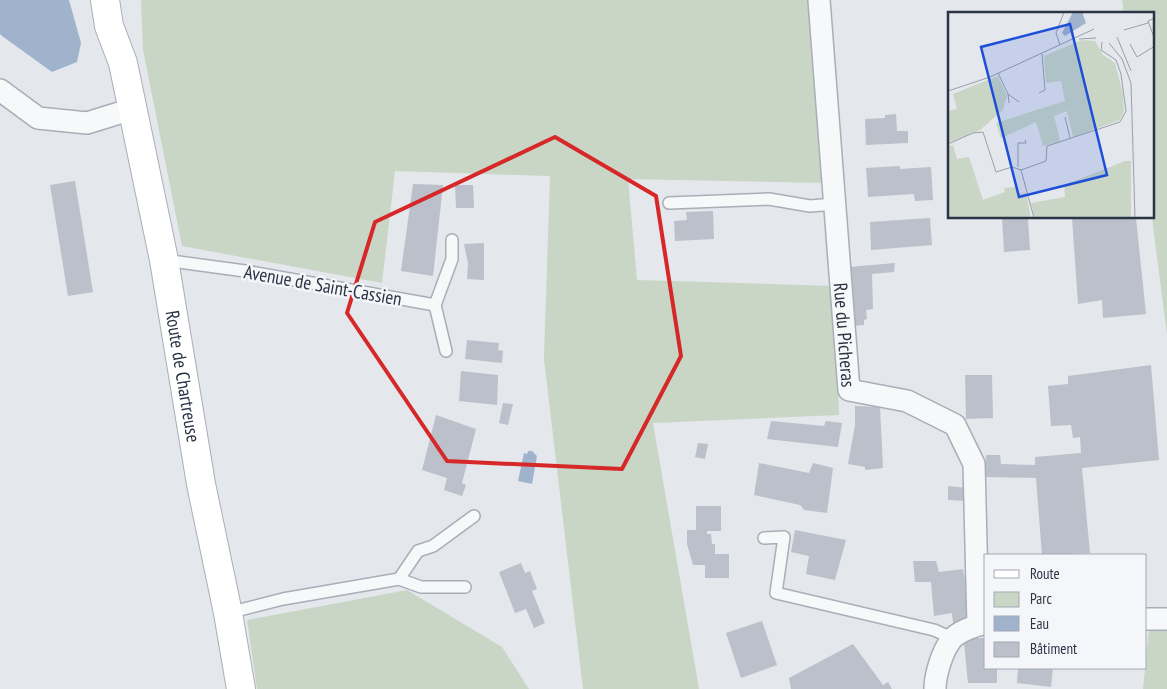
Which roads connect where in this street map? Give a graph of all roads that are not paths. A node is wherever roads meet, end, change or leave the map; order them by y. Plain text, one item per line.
1 (105, 0) edge
2 (121, 0) edge
3 (819, 0) edge
4 (123, 63) junction
5 (0, 90) edge
6 (132, 109) junction
7 (669, 203) dead end
8 (834, 204) junction
9 (452, 240) dead end
10 (164, 260) junction
11 (435, 305) junction
12 (446, 351) dead end
13 (474, 516) dead end
14 (764, 538) dead end
15 (399, 579) junction
16 (465, 587) dead end
17 (228, 613) junction
18 (1147, 619) edge
19 (1167, 619) edge
20 (982, 624) edge
21 (952, 638) junction
22 (241, 689) edge
23 (935, 689) edge

1 - 4 main road, Route de Chartreuse
2 - 4 main road, Route de Chartreuse
3 - 8 street, Rue du Picheras
4 - 6 main road, Route de Chartreuse
5 - 6 street
6 - 10 main road, Route de Chartreuse
7 - 8 lane
8 - 20 street, Rue du Picheras
9 - 11 lane
10 - 11 lane, Avenue de Saint-Cassien
10 - 17 main road, Route de Chartreuse
11 - 12 lane
13 - 15 lane
14 - 21 lane
15 - 16 lane
15 - 17 lane
17 - 22 main road, Route de Chartreuse
18 - 19 street
20 - 21 street, Rue du Picheras
21 - 23 street

